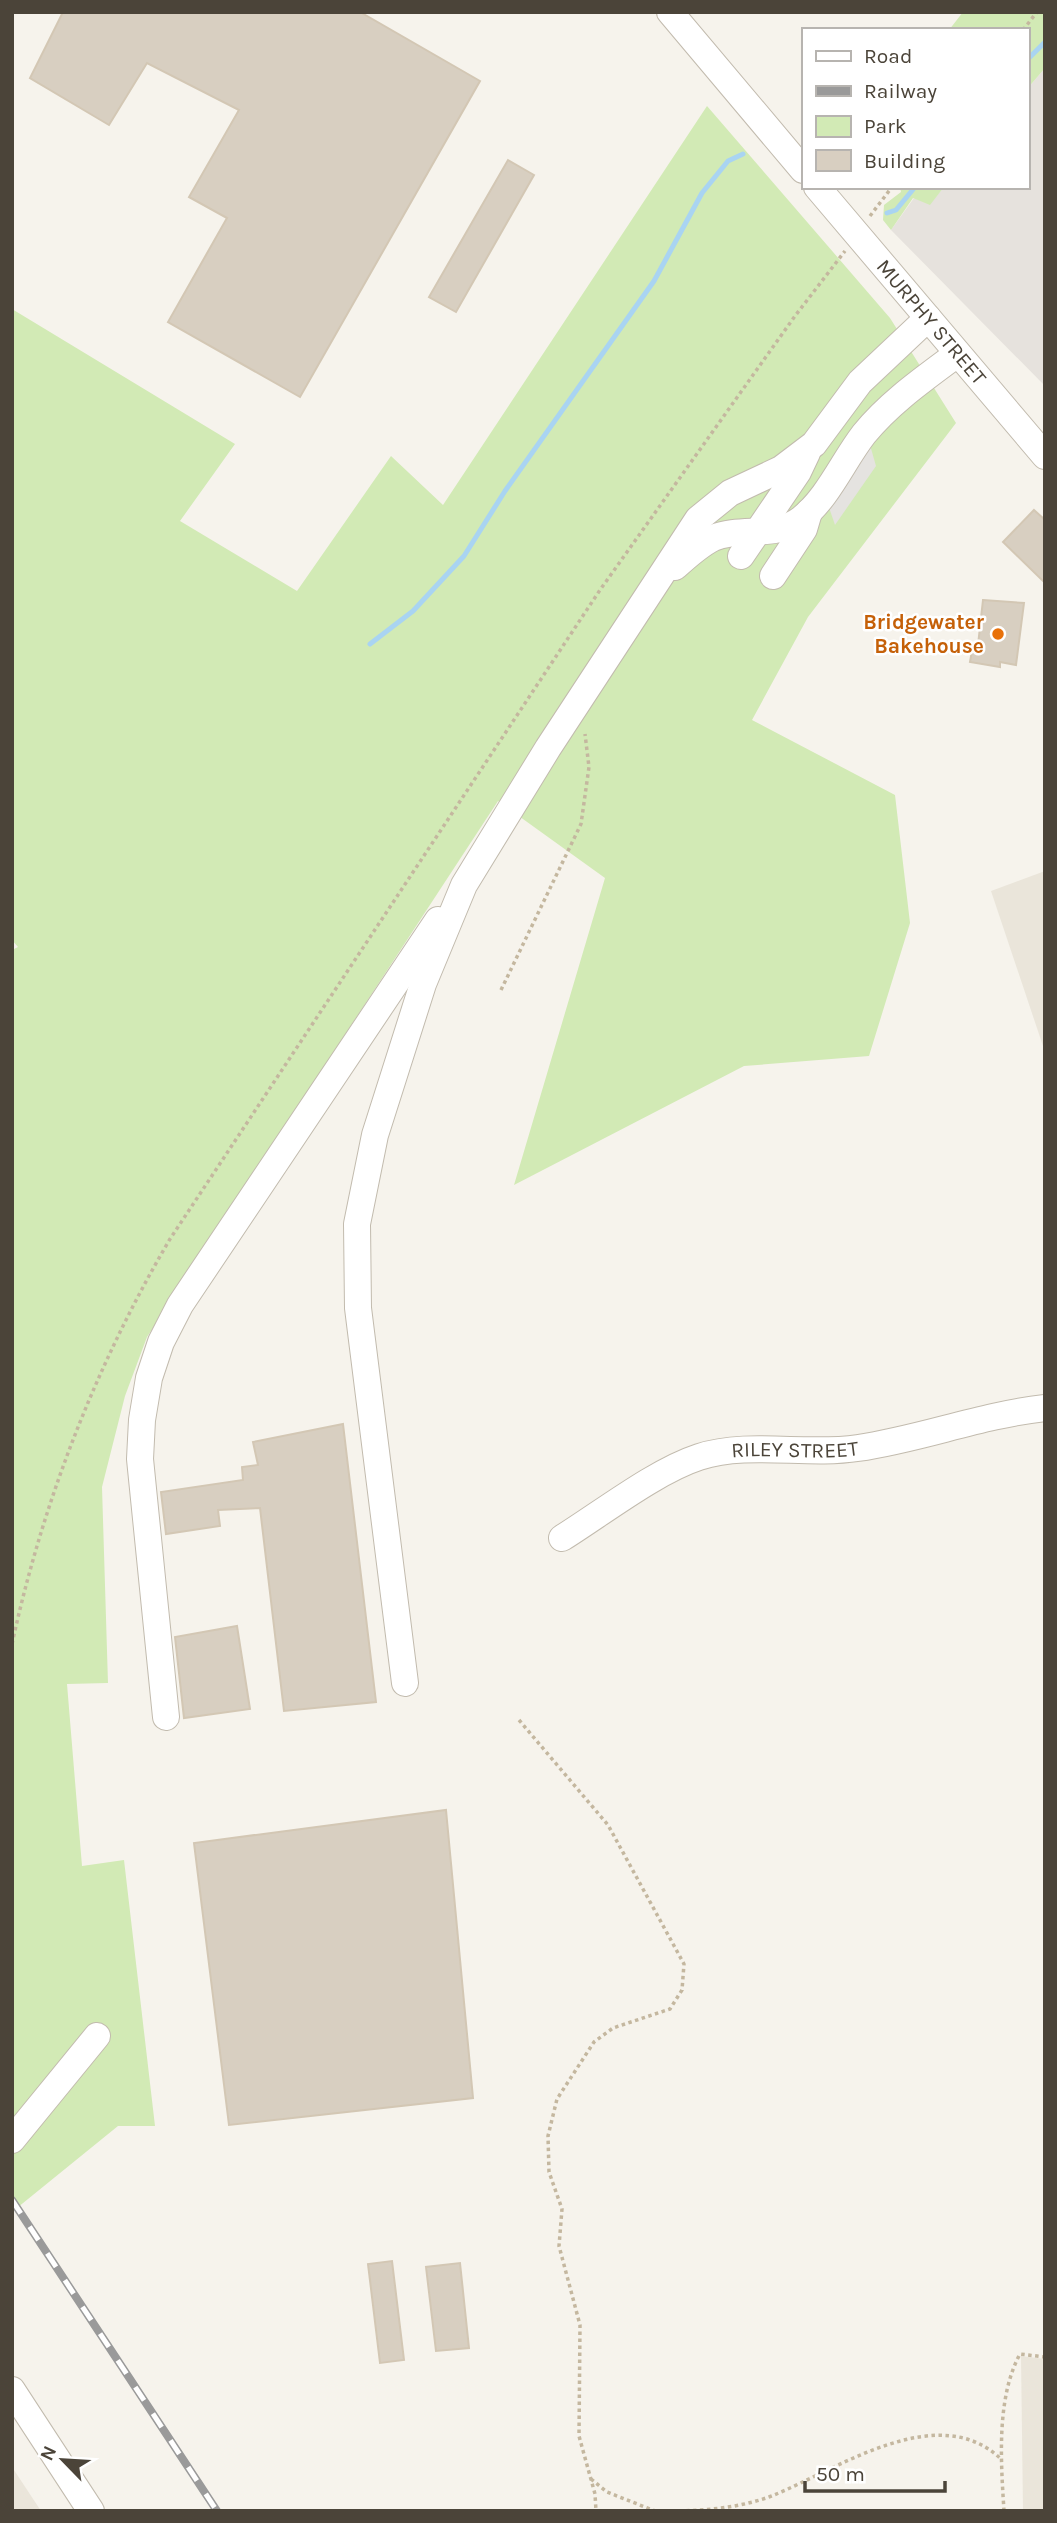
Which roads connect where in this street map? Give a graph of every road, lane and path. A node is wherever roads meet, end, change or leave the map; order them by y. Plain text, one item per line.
1 (1037, 12) edge
2 (678, 15) edge
3 (1025, 28) edge
4 (802, 169) edge
5 (819, 189) edge
6 (891, 189) edge
7 (857, 235) junction
8 (928, 318) junction
9 (957, 354) junction
10 (808, 448) junction
11 (1045, 456) edge
12 (762, 478) junction
13 (802, 518) junction
14 (762, 525) junction
15 (741, 556) dead end
16 (773, 576) dead end
17 (660, 582) junction
18 (577, 705) junction
19 (464, 885) junction
20 (501, 989) dead end
21 (1045, 1408) edge
22 (562, 1538) dead end
23 (12, 1644) edge
24 (405, 1683) dead end
25 (166, 1717) dead end
26 (519, 1720) dead end
27 (97, 2036) dead end
28 (12, 2140) edge
29 (1045, 2357) edge
30 (12, 2390) edge
31 (1002, 2460) junction
32 (590, 2478) junction
33 (91, 2511) edge
34 (596, 2511) edge
35 (654, 2511) edge
36 (680, 2511) edge
37 (1004, 2511) edge

1 - 3 path
2 - 4 street
5 - 7 street, MURPHY STREET
6 - 7 path
7 - 8 street, MURPHY STREET
7 - 23 path
8 - 9 street, MURPHY STREET
8 - 10 street
9 - 11 street, MURPHY STREET
9 - 13 street
10 - 12 street
10 - 14 street
12 - 14 street
12 - 17 street
13 - 14 street
13 - 16 street
14 - 15 street
14 - 17 street
17 - 18 street
18 - 19 street
18 - 20 path
19 - 24 street
19 - 25 street
21 - 22 street, RILEY STREET
26 - 32 path
27 - 28 street
29 - 31 path
30 - 33 street
31 - 36 path
31 - 37 path
32 - 34 path
32 - 35 path

